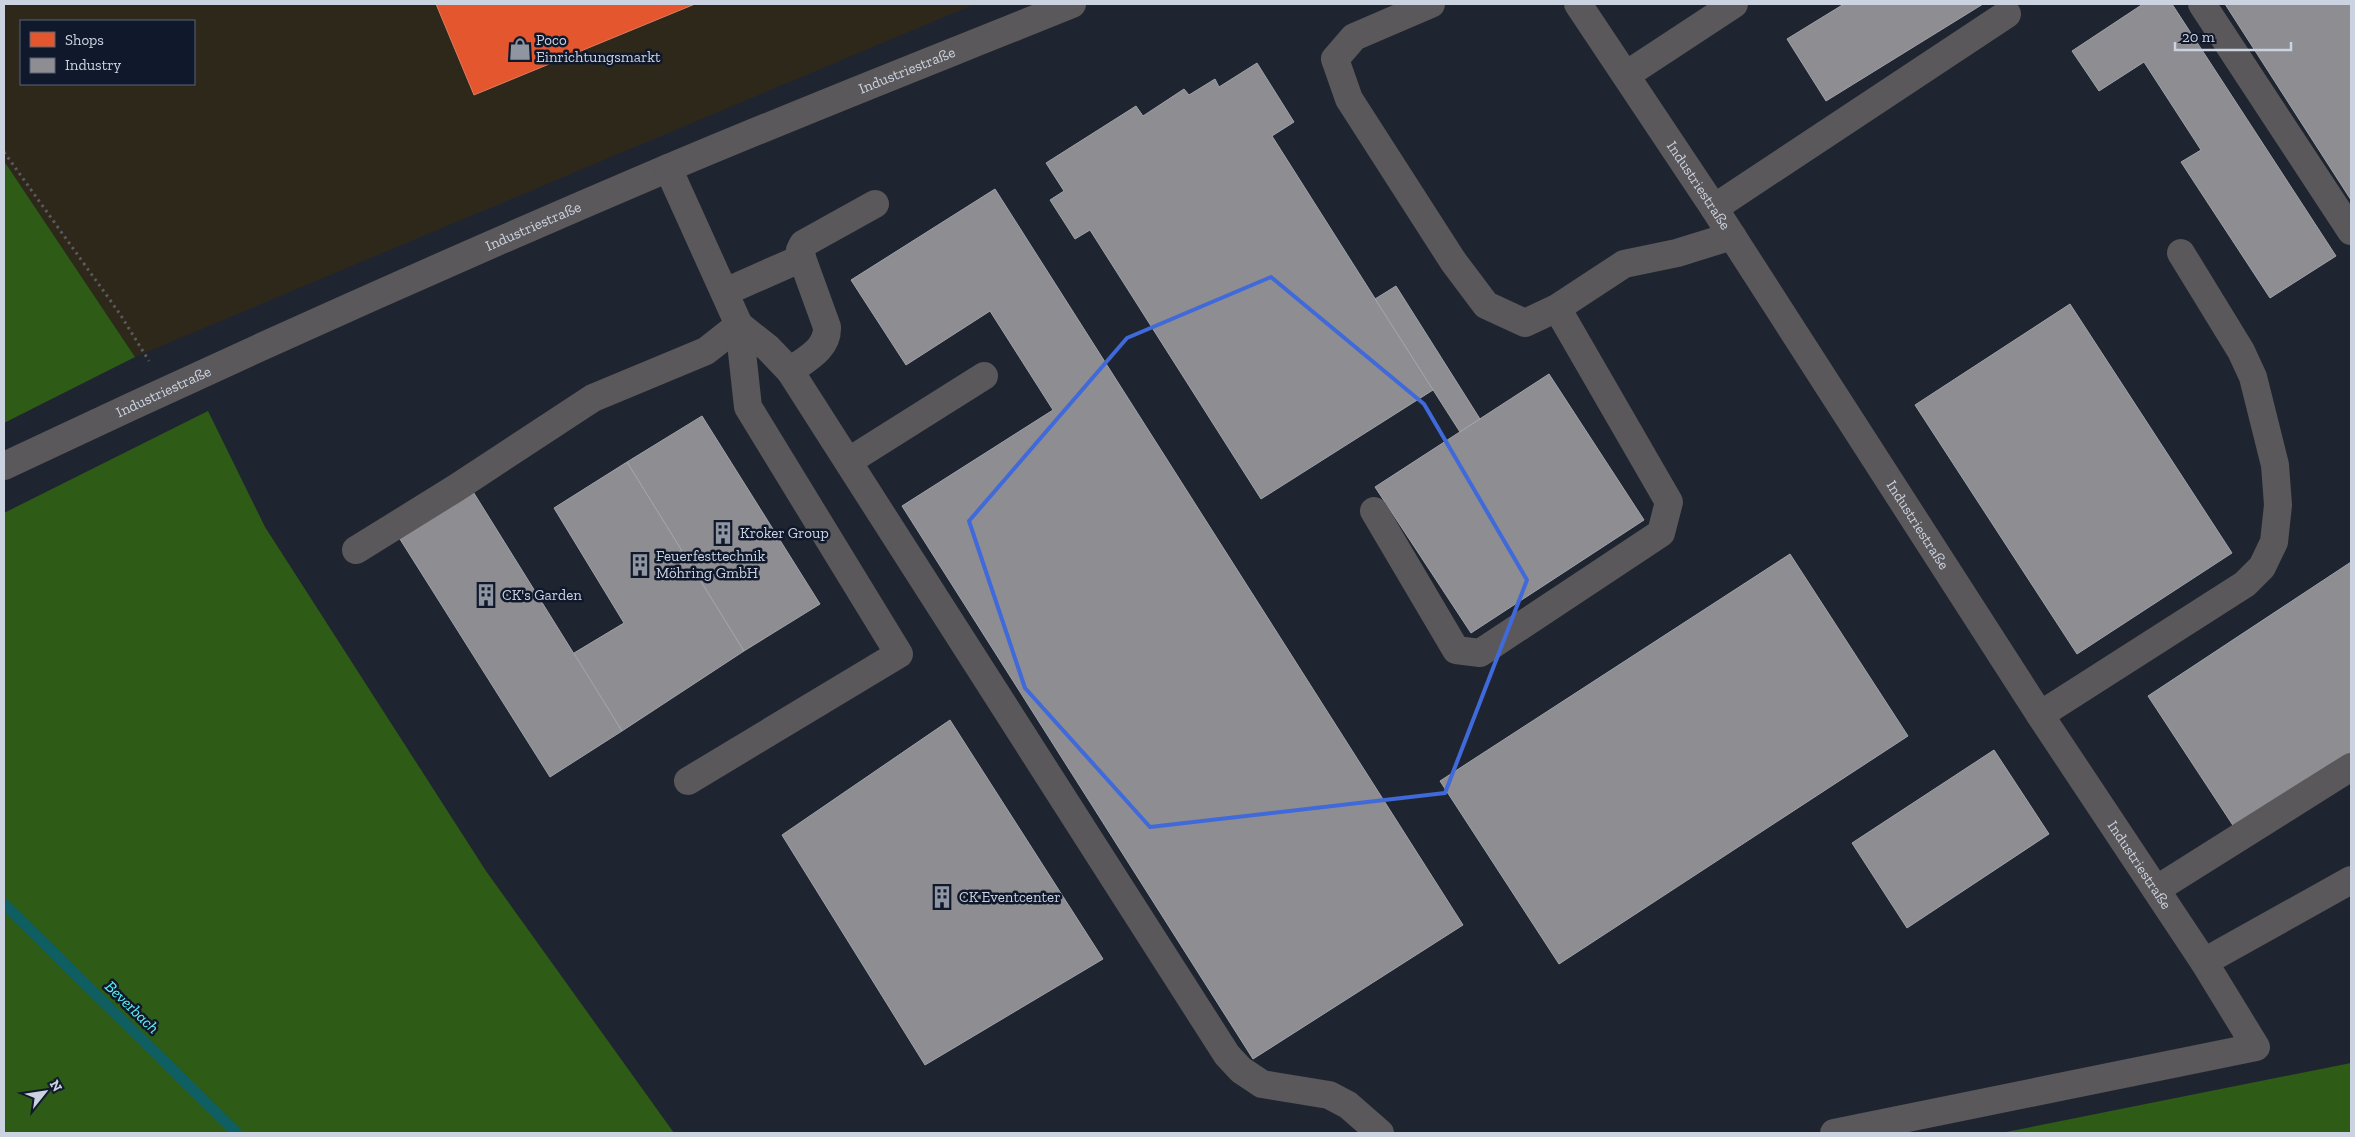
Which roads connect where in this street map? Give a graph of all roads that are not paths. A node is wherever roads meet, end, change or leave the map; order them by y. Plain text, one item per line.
1 (1072, 4) edge
2 (1430, 4) edge
3 (1578, 4) edge
4 (1734, 4) edge
5 (2202, 4) edge
6 (2007, 14) dead end
7 (1626, 75) junction
8 (668, 168) junction
9 (875, 204) dead end
10 (1714, 208) junction
11 (2351, 231) edge
12 (1732, 236) junction
13 (2181, 253) dead end
14 (802, 258) junction
15 (725, 292) junction
16 (1557, 308) junction
17 (739, 325) junction
18 (790, 371) junction
19 (984, 376) dead end
20 (849, 461) junction
21 (4, 466) edge
22 (1374, 511) dead end
23 (356, 550) dead end
24 (2040, 714) junction
25 (2351, 767) edge
26 (688, 781) dead end
27 (2351, 880) edge
28 (2157, 889) junction
29 (2204, 962) junction
30 (1380, 1133) edge
31 (1834, 1133) edge

1 - 8 street, Industriestraße
2 - 16 street
3 - 7 street, Industriestraße
4 - 7 street
5 - 11 street
6 - 10 street
7 - 10 street, Industriestraße
8 - 15 street
8 - 21 street, Industriestraße
9 - 14 street
10 - 12 street, Industriestraße
12 - 16 street
12 - 24 street, Industriestraße
13 - 24 street
14 - 15 street
14 - 18 street
15 - 17 street
16 - 22 street
17 - 18 street
17 - 23 street
17 - 26 street
18 - 20 street
19 - 20 street
20 - 30 street
24 - 28 street, Industriestraße
25 - 28 street
27 - 29 street
28 - 29 street, Industriestraße
29 - 31 street, Industriestraße

